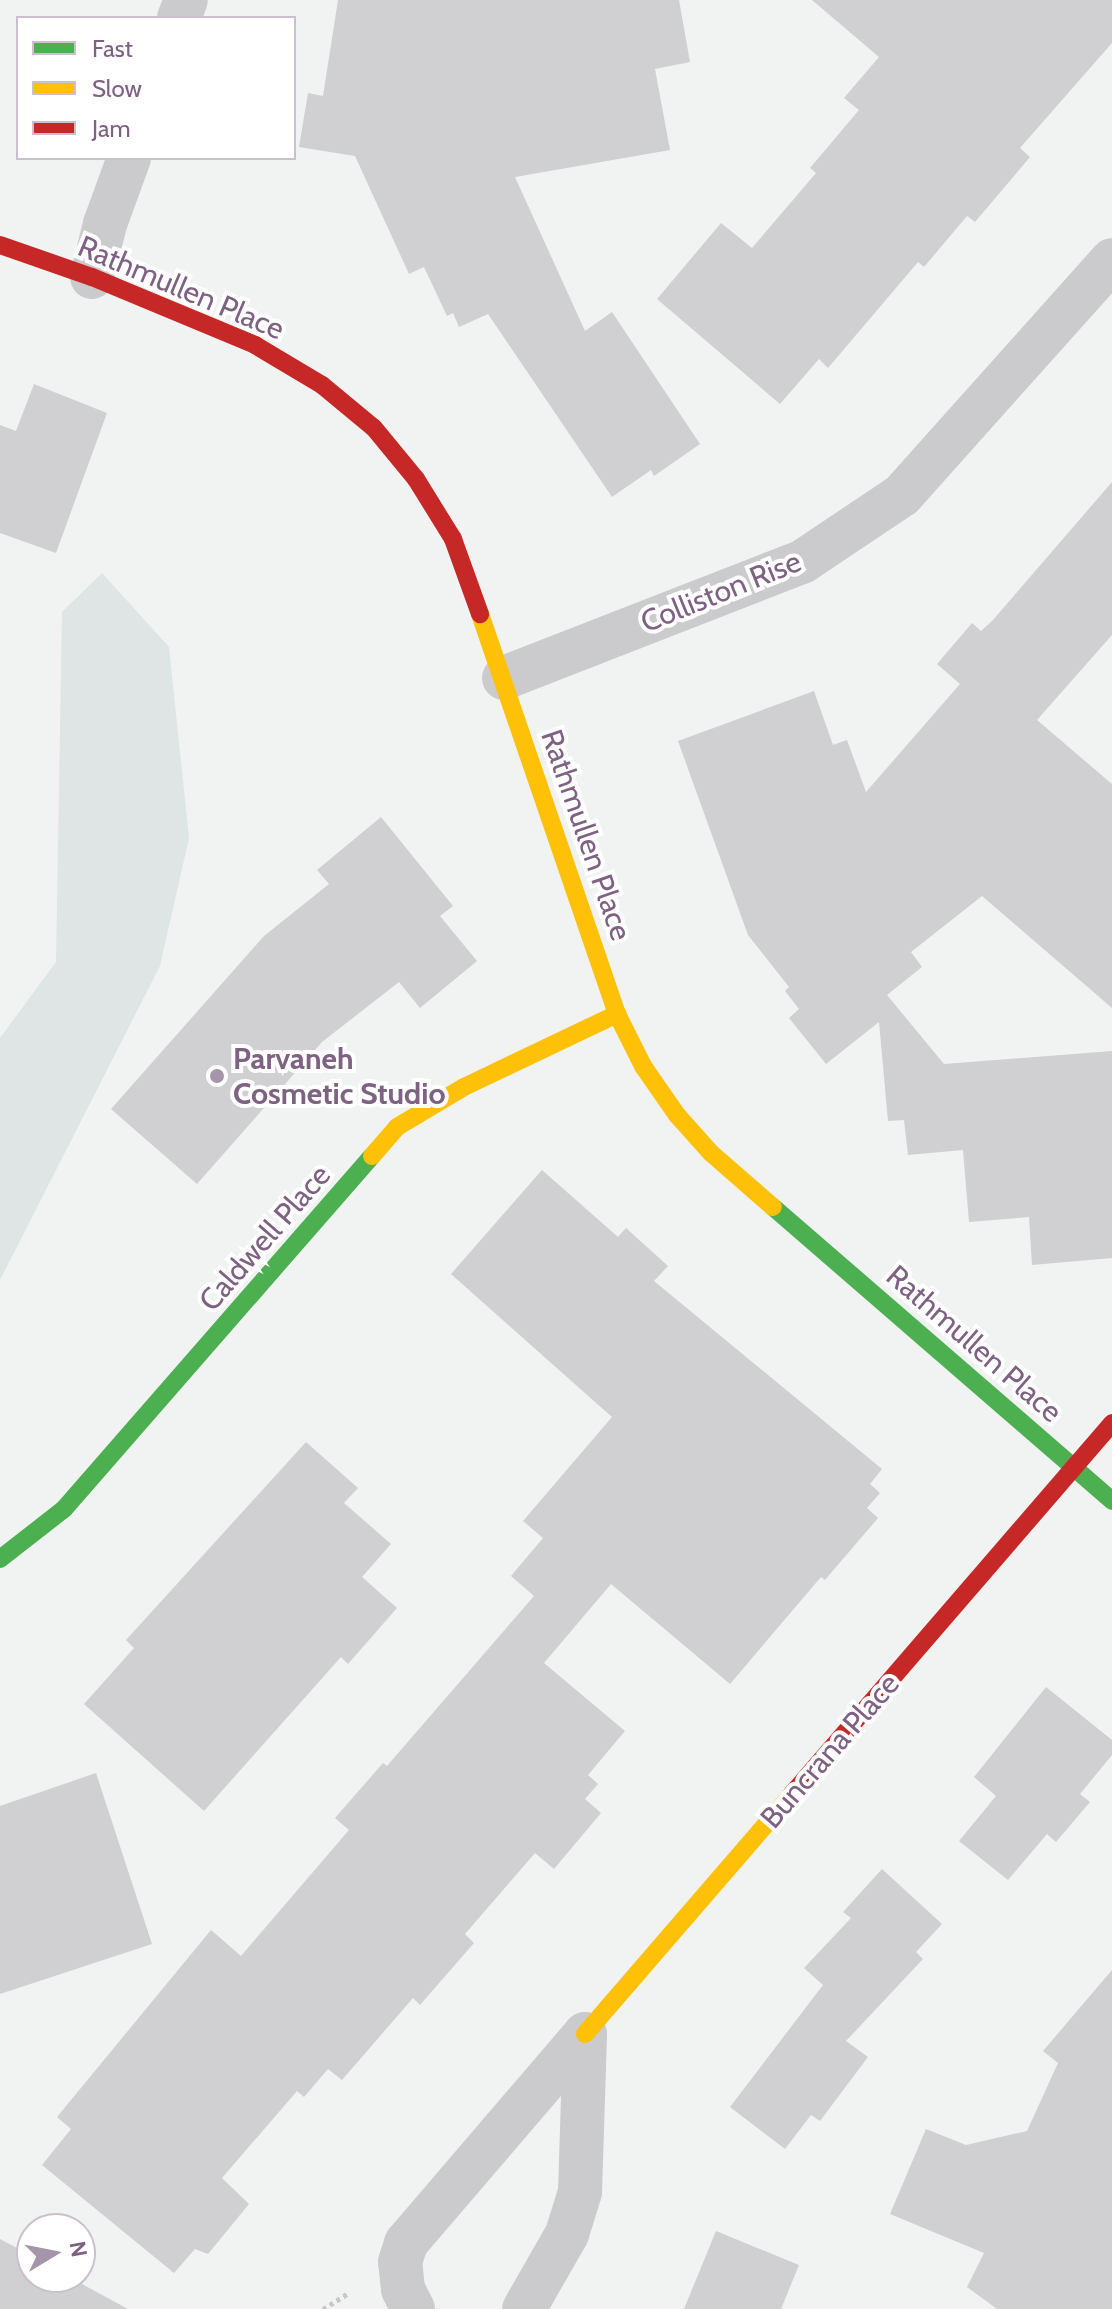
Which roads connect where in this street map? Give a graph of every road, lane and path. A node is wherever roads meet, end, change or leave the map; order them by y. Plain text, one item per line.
1 (128, 160) edge
2 (0, 245) edge
3 (1112, 260) edge
4 (92, 277) junction
5 (504, 678) junction
6 (617, 1014) junction
7 (1112, 1423) edge
8 (1074, 1468) junction
9 (1112, 1501) edge
10 (0, 1559) edge
11 (585, 2034) junction
12 (413, 2309) edge
13 (524, 2309) edge

1 - 4 street
2 - 4 street, Rathmullen Place
3 - 5 street, Colliston Rise
4 - 5 street, Rathmullen Place
5 - 6 street, Rathmullen Place
6 - 8 street, Rathmullen Place
6 - 10 street, Caldwell Place
7 - 8 street, Buncrana Place
8 - 9 street, Rathmullen Place
8 - 11 street, Buncrana Place
11 - 12 street, Buncrana Place
11 - 13 street

